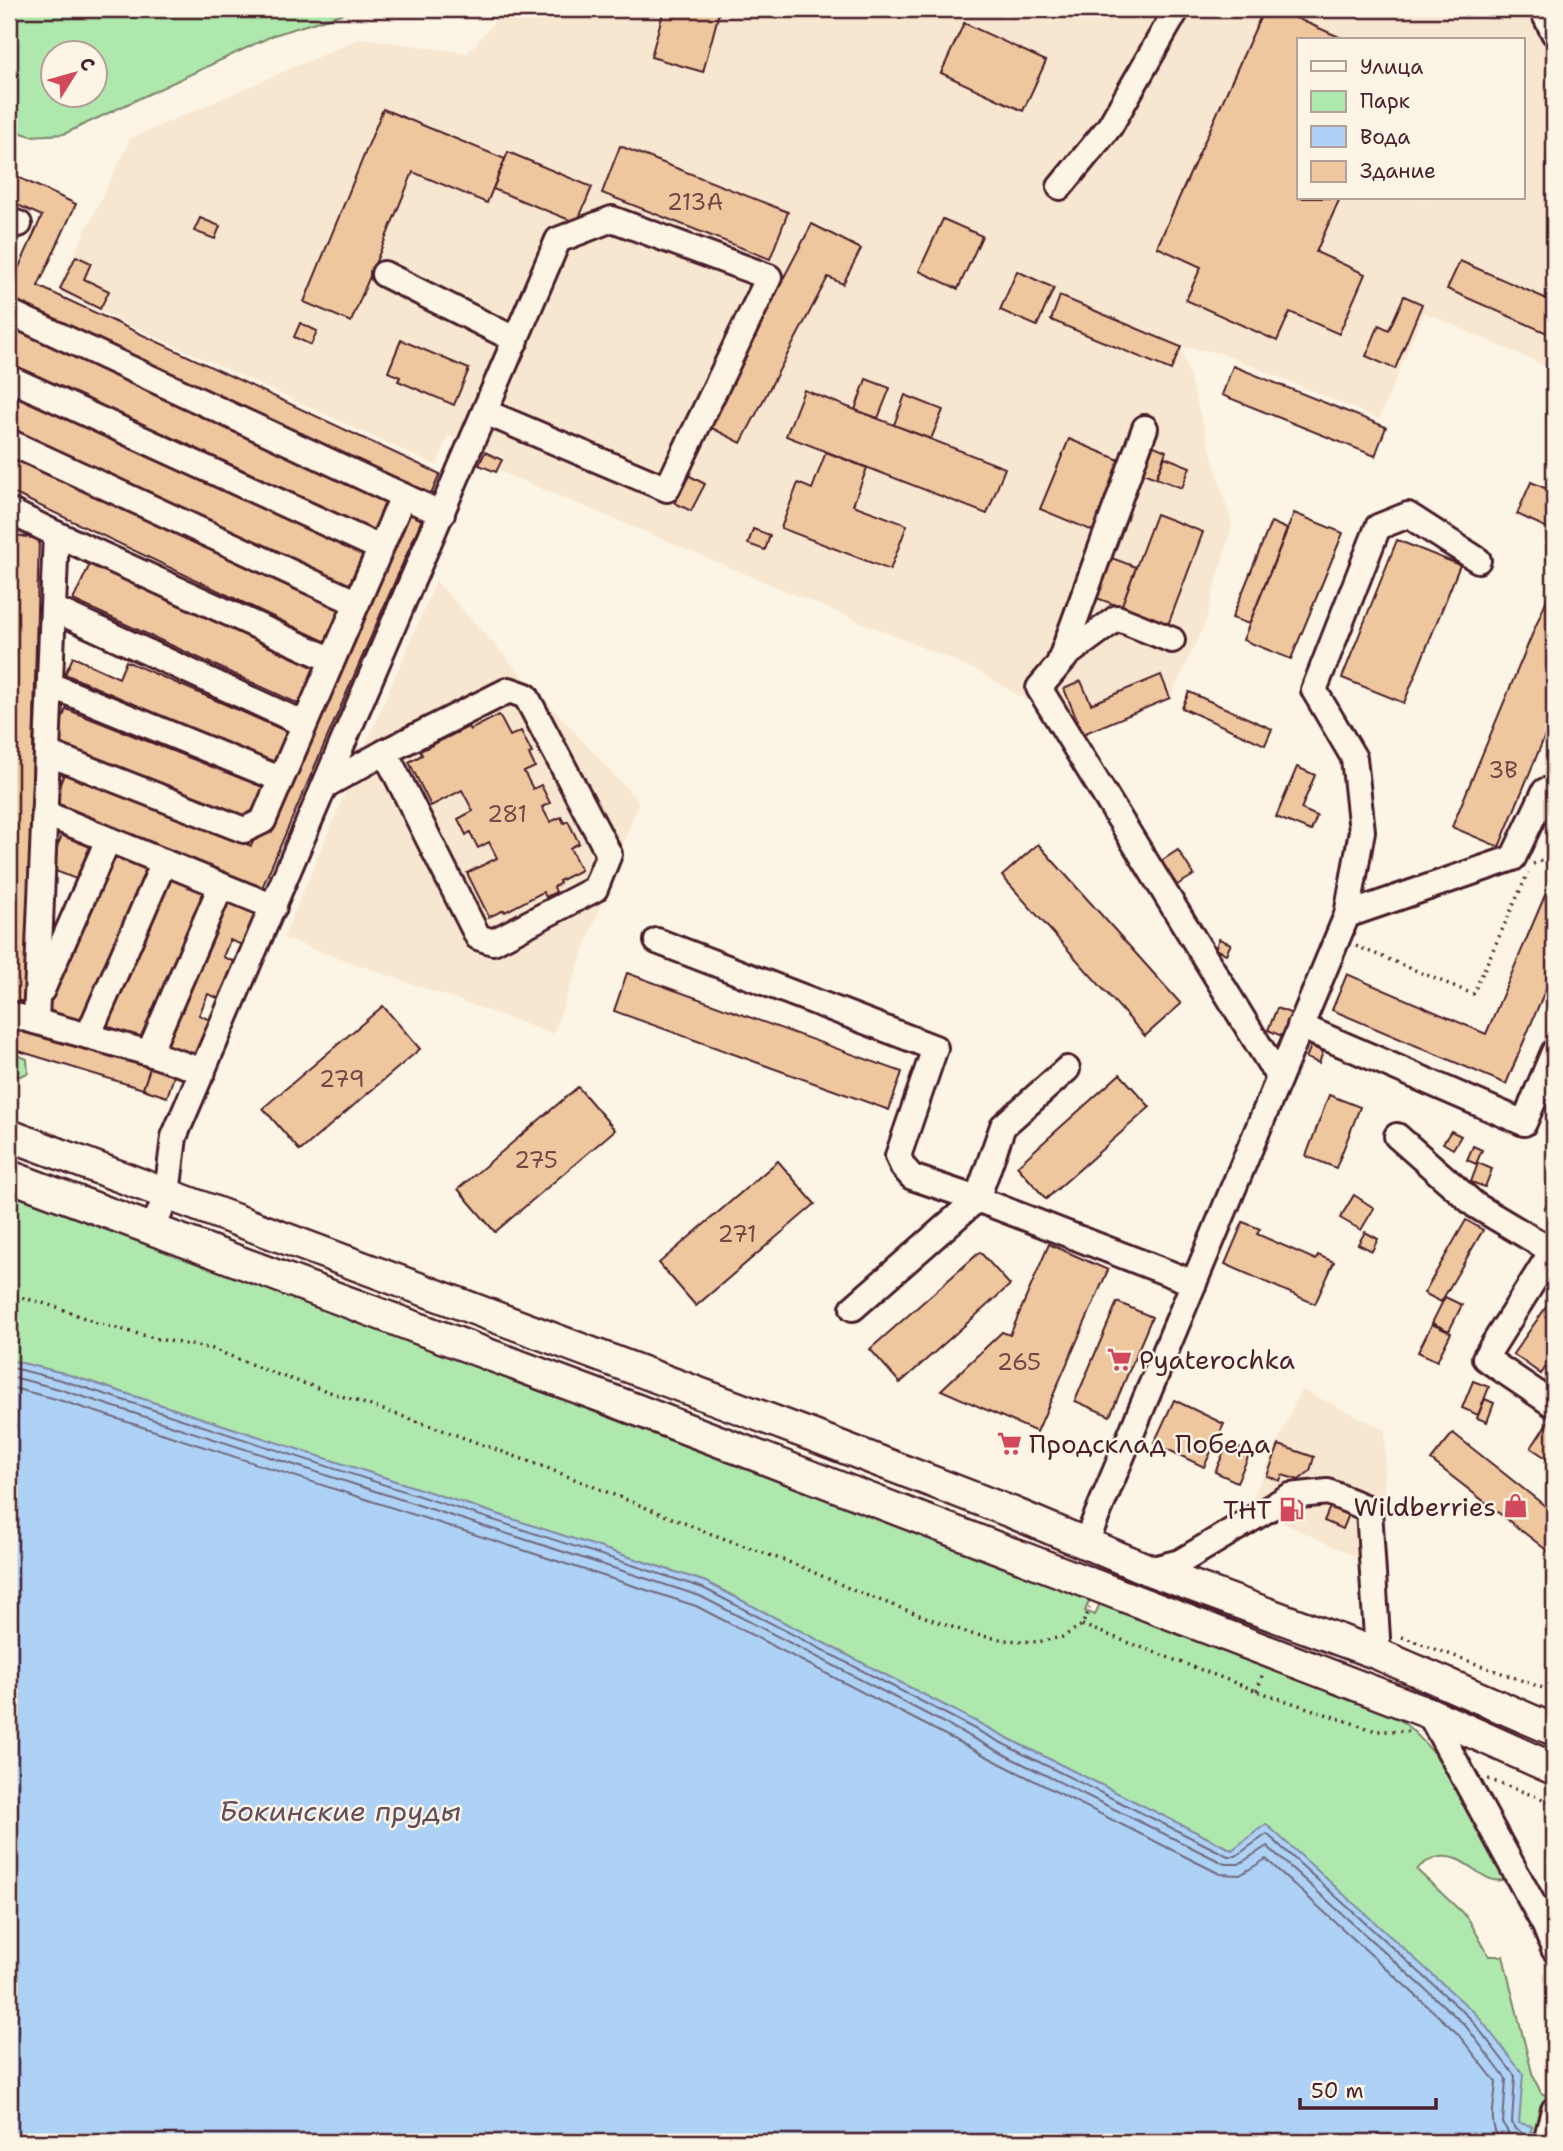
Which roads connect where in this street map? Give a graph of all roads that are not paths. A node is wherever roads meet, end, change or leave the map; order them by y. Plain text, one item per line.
1 (1177, 9) edge
2 (1542, 9) edge
3 (1554, 33) edge
4 (1060, 187) dead end
5 (384, 274) dead end
6 (9, 312) edge
7 (516, 340) junction
8 (9, 378) edge
9 (485, 412) junction
10 (1145, 428) dead end
11 (9, 442) edge
12 (403, 496) junction
13 (9, 511) edge
14 (442, 514) junction
15 (56, 534) junction
16 (380, 548) junction
17 (1478, 561) dead end
18 (357, 603) junction
19 (54, 609) junction
20 (1172, 640) dead end
21 (332, 660) junction
22 (1058, 665) junction
23 (50, 685) junction
24 (304, 724) junction
25 (385, 752) junction
26 (47, 753) junction
27 (280, 779) junction
28 (326, 785) junction
29 (1554, 795) edge
30 (44, 813) junction
31 (108, 840) junction
32 (164, 862) junction
33 (221, 886) junction
34 (274, 907) junction
35 (1347, 915) junction
36 (657, 942) dead end
37 (36, 1012) junction
38 (9, 1014) edge
39 (1300, 1026) junction
40 (89, 1036) junction
41 (1554, 1052) edge
42 (149, 1053) junction
43 (1067, 1069) dead end
44 (203, 1071) junction
45 (1279, 1078) junction
46 (9, 1135) edge
47 (1397, 1136) dead end
48 (9, 1176) edge
49 (167, 1194) junction
50 (977, 1199) junction
51 (153, 1229) junction
52 (1553, 1250) edge
53 (1194, 1283) junction
54 (853, 1308) dead end
55 (1554, 1405) edge
56 (1086, 1542) junction
57 (1149, 1570) junction
58 (1378, 1654) junction
59 (1422, 1722) junction
60 (1554, 1730) edge
61 (1554, 1769) edge
62 (1554, 1949) edge
63 (1554, 2110) edge
64 (1546, 2142) edge

1 - 4 lane
2 - 3 lane
5 - 7 lane
6 - 12 lane
7 - 9 lane
7 - 9 lane
8 - 16 lane
9 - 14 lane
10 - 22 lane
11 - 18 lane
12 - 14 lane
12 - 16 lane
13 - 15 lane
14 - 28 lane
15 - 19 lane
15 - 21 lane
16 - 18 lane
17 - 35 lane
18 - 21 lane
19 - 23 lane
19 - 24 lane
20 - 22 lane
21 - 24 lane
22 - 45 lane
23 - 26 lane
23 - 27 lane
24 - 27 lane
25 - 25 lane
25 - 28 lane
26 - 27 lane
26 - 30 lane
28 - 34 lane
29 - 35 lane
30 - 31 lane
30 - 37 lane
31 - 32 lane
31 - 37 lane
32 - 33 lane
32 - 40 lane
33 - 34 lane
33 - 42 lane
34 - 44 lane
35 - 39 lane
36 - 50 lane
37 - 38 lane
37 - 40 lane
39 - 41 lane
39 - 45 lane
40 - 42 lane
42 - 44 lane
43 - 50 lane
44 - 49 lane
45 - 53 lane
46 - 49 main road
47 - 52 lane
48 - 51 main road
49 - 51 lane
49 - 56 main road
50 - 53 lane
50 - 54 lane
51 - 59 main road
52 - 55 lane
53 - 56 lane
56 - 57 main road
57 - 58 main road
57 - 58 lane
58 - 60 main road
59 - 61 main road
59 - 62 lane
63 - 64 lane

